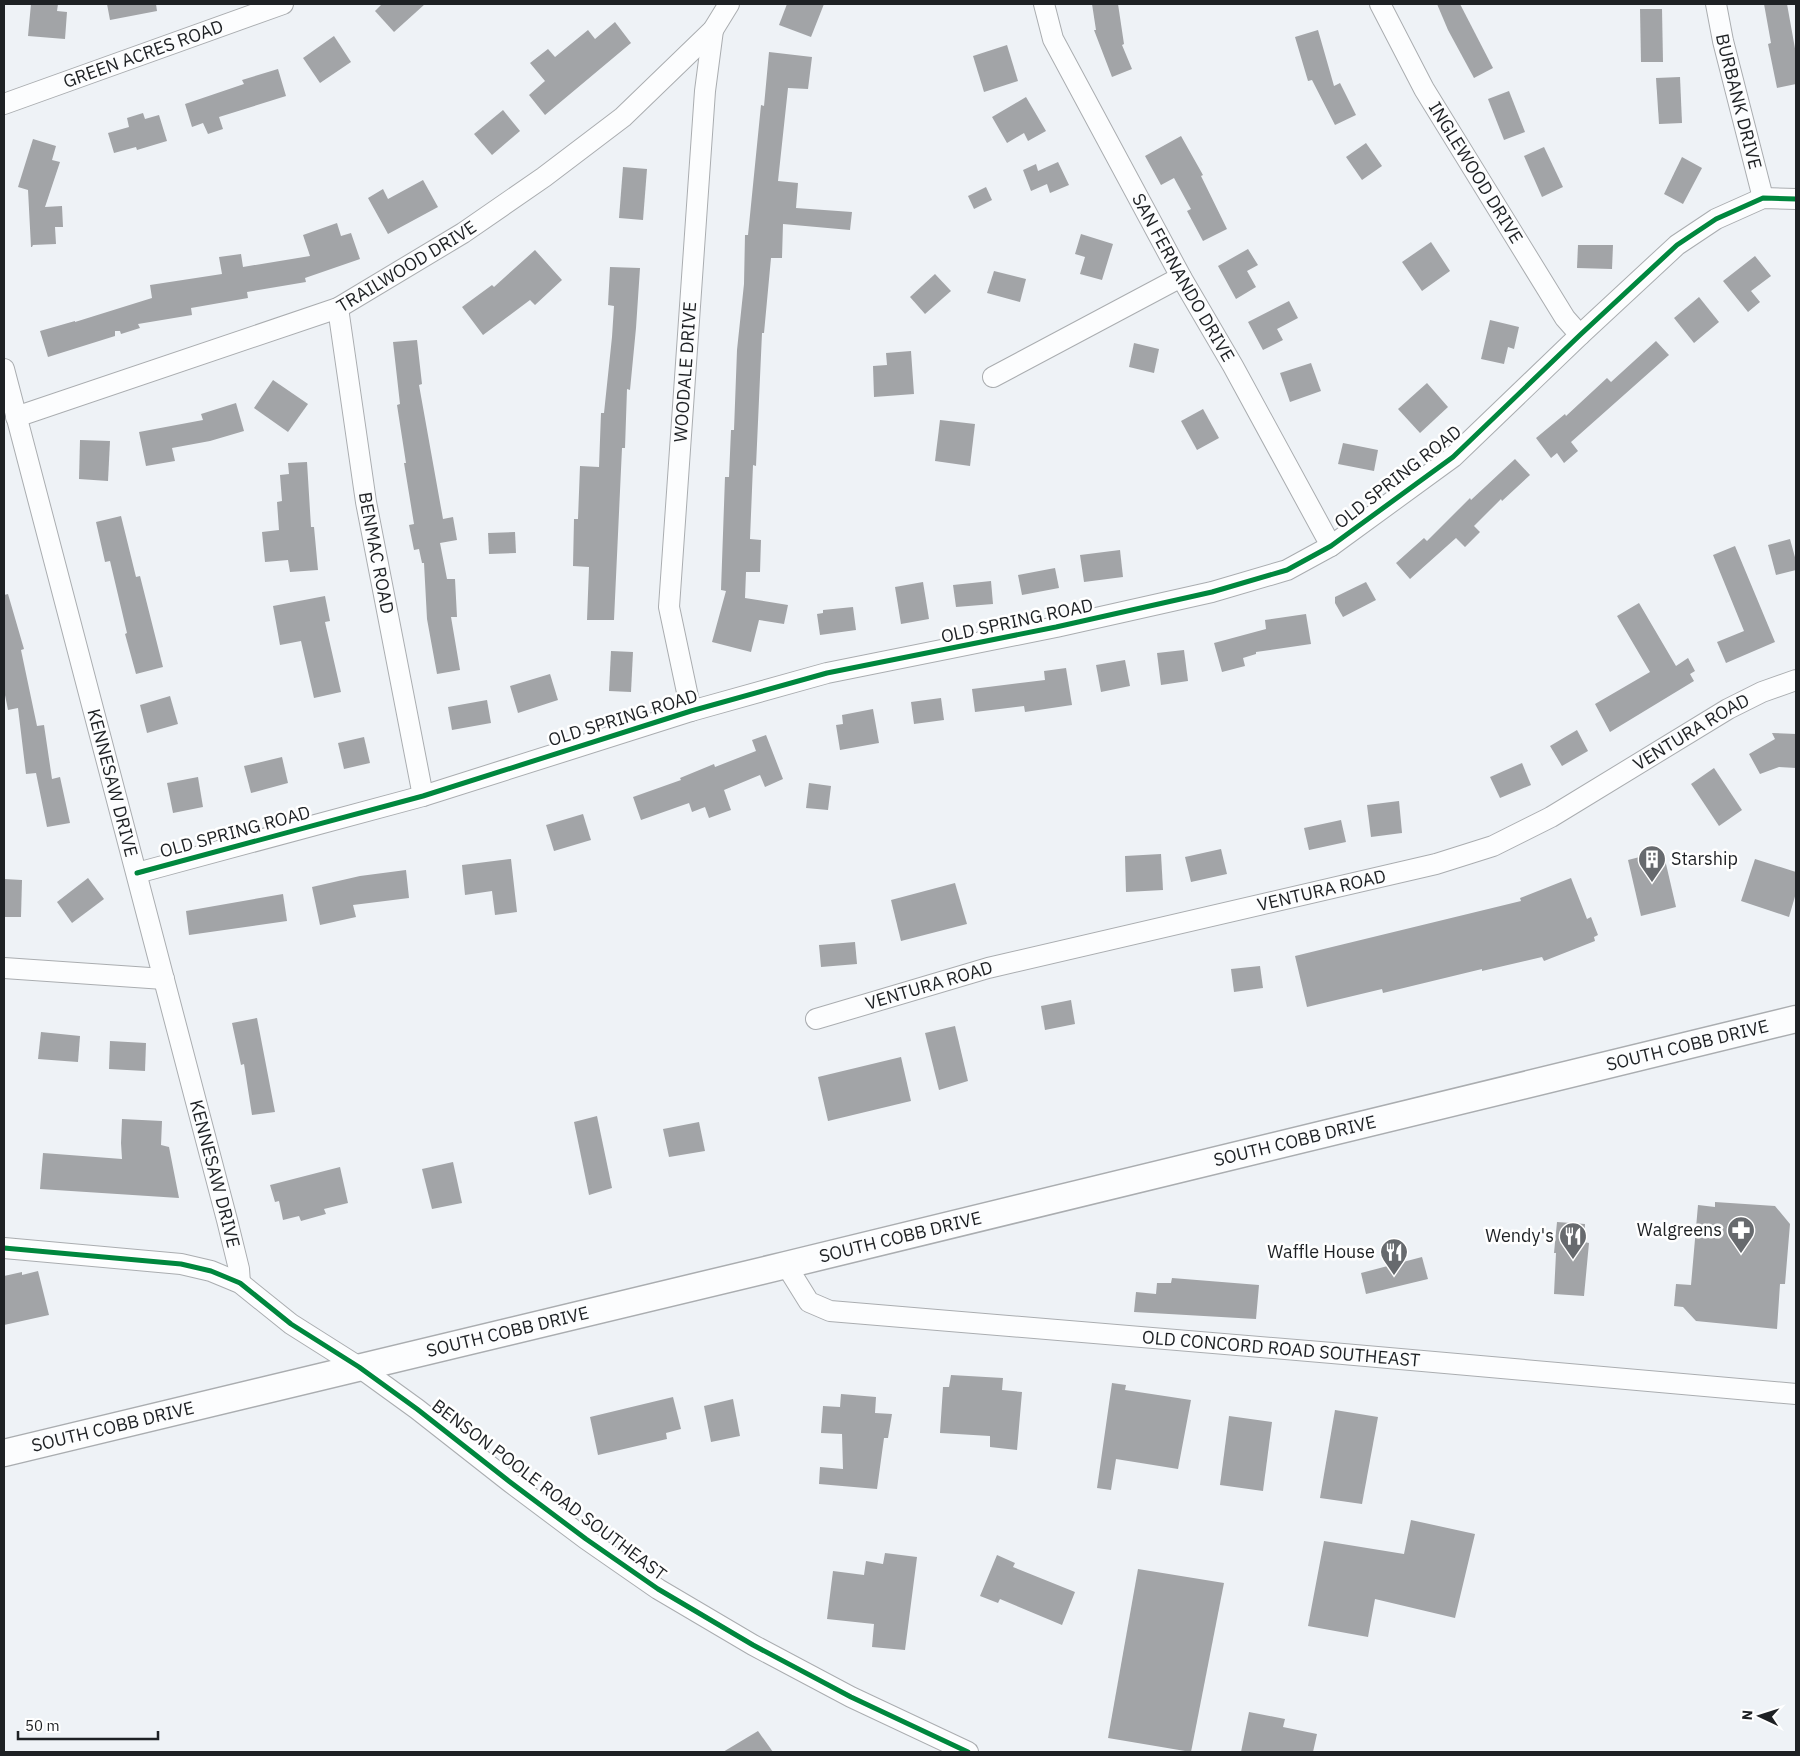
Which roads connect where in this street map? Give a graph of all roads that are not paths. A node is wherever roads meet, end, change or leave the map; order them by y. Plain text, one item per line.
1 (283, 4) edge
2 (729, 4) edge
3 (1044, 4) edge
4 (1380, 4) edge
5 (1716, 4) edge
6 (713, 30) junction
7 (4, 104) edge
8 (1763, 198) junction
9 (1796, 199) edge
10 (1180, 277) junction
11 (338, 308) junction
12 (1580, 335) junction
13 (4, 369) edge
14 (993, 377) dead end
15 (16, 417) junction
16 (1331, 546) junction
17 (1796, 680) edge
18 (691, 711) junction
19 (423, 796) junction
20 (137, 873) junction
21 (4, 968) edge
22 (164, 979) junction
23 (1796, 1018) edge
24 (816, 1019) dead end
25 (4, 1248) edge
26 (786, 1265) junction
27 (240, 1283) junction
28 (359, 1367) junction
29 (1796, 1394) edge
30 (4, 1453) edge
31 (968, 1752) edge

1 - 7 street, GREEN ACRES ROAD
2 - 6 street, TRAILWOOD DRIVE
3 - 10 street, SAN FERNANDO DRIVE
4 - 12 street, INGLEWOOD DRIVE
5 - 8 street, BURBANK DRIVE
6 - 11 street, TRAILWOOD DRIVE
6 - 18 street, WOODALE DRIVE
8 - 9 street, OLD SPRING ROAD
8 - 12 street, OLD SPRING ROAD
10 - 14 street
10 - 16 street, SAN FERNANDO DRIVE
11 - 15 street, TRAILWOOD DRIVE
11 - 19 street, BENMAC ROAD
12 - 16 street, OLD SPRING ROAD
13 - 15 street, KENNESAW DRIVE
15 - 20 street, KENNESAW DRIVE
16 - 18 street, OLD SPRING ROAD
17 - 24 street, VENTURA ROAD
18 - 19 street, OLD SPRING ROAD
19 - 20 street, OLD SPRING ROAD
20 - 22 street, KENNESAW DRIVE
21 - 22 street
22 - 27 street, KENNESAW DRIVE
23 - 26 main road, SOUTH COBB DRIVE
25 - 27 street
26 - 28 main road, SOUTH COBB DRIVE
26 - 29 street, OLD CONCORD ROAD SOUTHEAST
27 - 28 street
28 - 30 main road, SOUTH COBB DRIVE
28 - 31 street, BENSON POOLE ROAD SOUTHEAST

